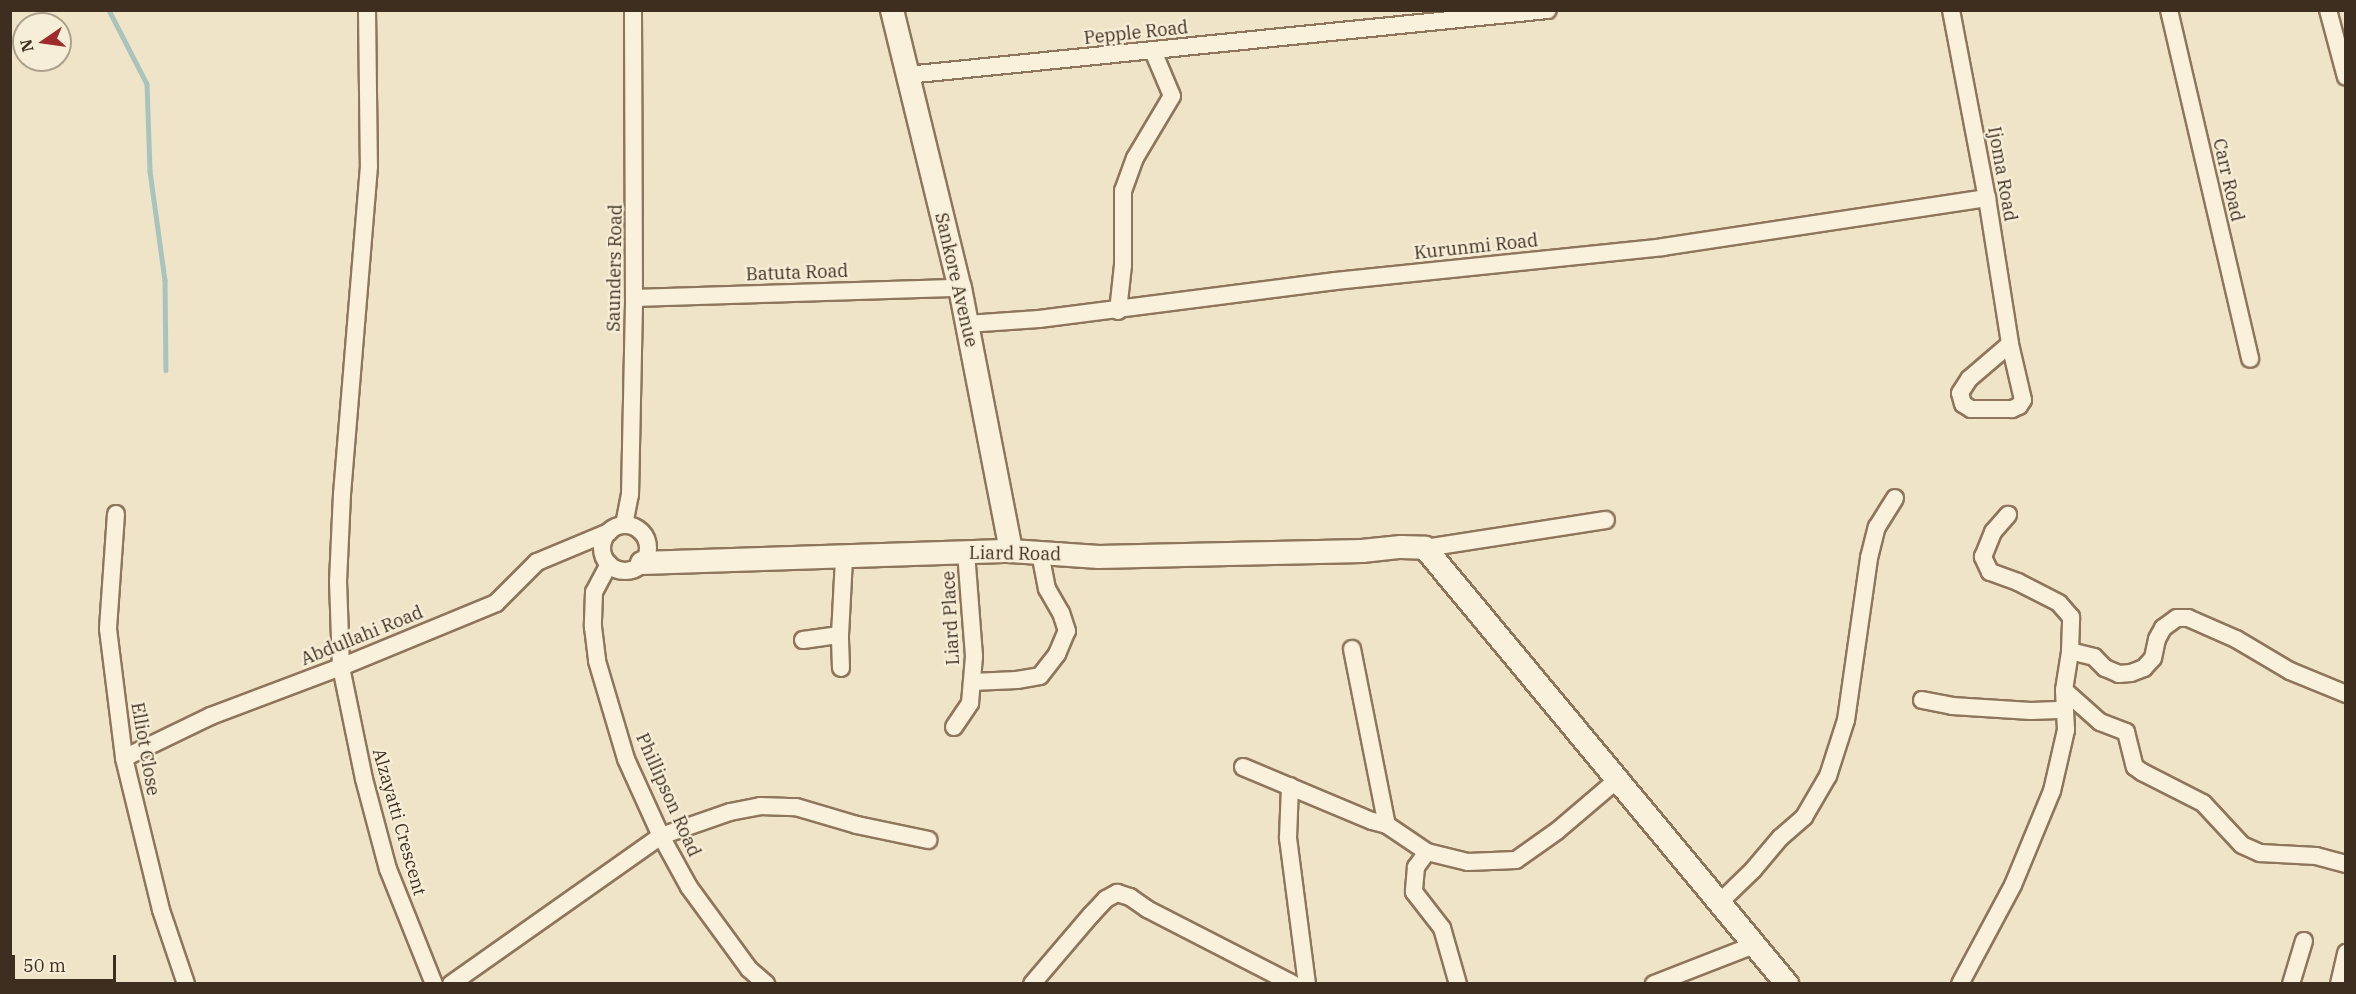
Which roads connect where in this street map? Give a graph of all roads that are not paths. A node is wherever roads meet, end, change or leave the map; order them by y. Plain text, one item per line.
1 (367, 10) edge
2 (633, 10) edge
3 (892, 10) edge
4 (1548, 10) edge
5 (1952, 10) edge
6 (2169, 10) edge
7 (2328, 10) edge
8 (1153, 51) junction
9 (907, 75) junction
10 (2346, 77) edge
11 (1987, 198) junction
12 (960, 288) junction
13 (634, 298) junction
14 (1118, 310) junction
15 (967, 324) junction
16 (2010, 344) dead end
17 (2250, 359) dead end
18 (1895, 498) dead end
19 (116, 514) dead end
20 (2008, 515) dead end
21 (1606, 520) dead end
22 (624, 525) junction
23 (609, 532) junction
24 (581, 543) junction
25 (1425, 548) junction
26 (1011, 551) junction
27 (966, 553) junction
28 (1040, 553) junction
29 (606, 558) junction
30 (844, 558) junction
31 (642, 563) junction
32 (840, 635) junction
33 (803, 640) dead end
34 (1352, 649) dead end
35 (2070, 651) junction
36 (341, 667) junction
37 (842, 668) dead end
38 (972, 682) junction
39 (2064, 690) junction
40 (2346, 694) edge
41 (1922, 700) dead end
42 (2065, 710) junction
43 (954, 728) dead end
44 (123, 758) junction
45 (1243, 767) dead end
46 (1618, 779) junction
47 (1290, 786) junction
48 (1387, 825) junction
49 (661, 836) junction
50 (928, 840) dead end
51 (1427, 852) junction
52 (2346, 864) edge
53 (1720, 902) junction
54 (2304, 941) dead end
55 (1754, 945) junction
56 (2346, 953) edge
57 (1283, 981) edge
58 (186, 984) edge
59 (434, 984) edge
60 (451, 984) edge
61 (766, 984) edge
62 (1032, 984) edge
63 (1307, 984) edge
64 (1458, 984) edge
65 (1654, 984) edge
66 (1786, 984) edge
67 (1960, 984) edge
68 (2290, 984) edge
69 (2339, 984) edge

1 - 36 street, Alzayatti Crescent
2 - 13 street, Saunders Road
3 - 9 street, Sankore Avenue
4 - 8 street, Pepple Road
5 - 11 street, Ijoma Road
6 - 17 street, Carr Road
7 - 10 street
8 - 9 street, Pepple Road
8 - 14 street
9 - 12 street, Sankore Avenue
11 - 14 street, Kurunmi Road
11 - 16 street, Ijoma Road
12 - 13 street, Batuta Road
12 - 15 street, Sankore Avenue
13 - 22 street, Saunders Road
14 - 15 street, Kurunmi Road
15 - 26 street, Sankore Avenue
18 - 53 street
19 - 44 street, Elliot Close
20 - 35 street
21 - 25 street
22 - 23 street
22 - 31 street
23 - 24 street, Abdullahi Road
23 - 29 street
24 - 29 street
24 - 36 street, Abdullahi Road
25 - 28 street, Liard Road
25 - 46 street
26 - 27 street, Liard Road
26 - 28 street, Liard Road
27 - 30 street, Liard Road
27 - 38 street, Liard Place
28 - 38 street, Liard Place
29 - 31 street
29 - 49 street, Phillipson Road
30 - 31 street, Liard Road
30 - 32 street
32 - 33 street
32 - 37 street
34 - 48 street
35 - 39 street
35 - 40 street
36 - 44 street, Abdullahi Road
36 - 59 street, Alzayatti Crescent
38 - 43 street, Liard Place
39 - 42 street
39 - 52 street
41 - 42 street
42 - 67 street
44 - 58 street, Elliot Close
45 - 47 street
46 - 51 street
46 - 53 street
47 - 48 street
47 - 63 street
48 - 51 street
49 - 50 street
49 - 60 street
49 - 61 street, Phillipson Road
51 - 64 street
53 - 55 street
54 - 68 street
55 - 65 street
55 - 66 street
56 - 69 street
57 - 62 street

